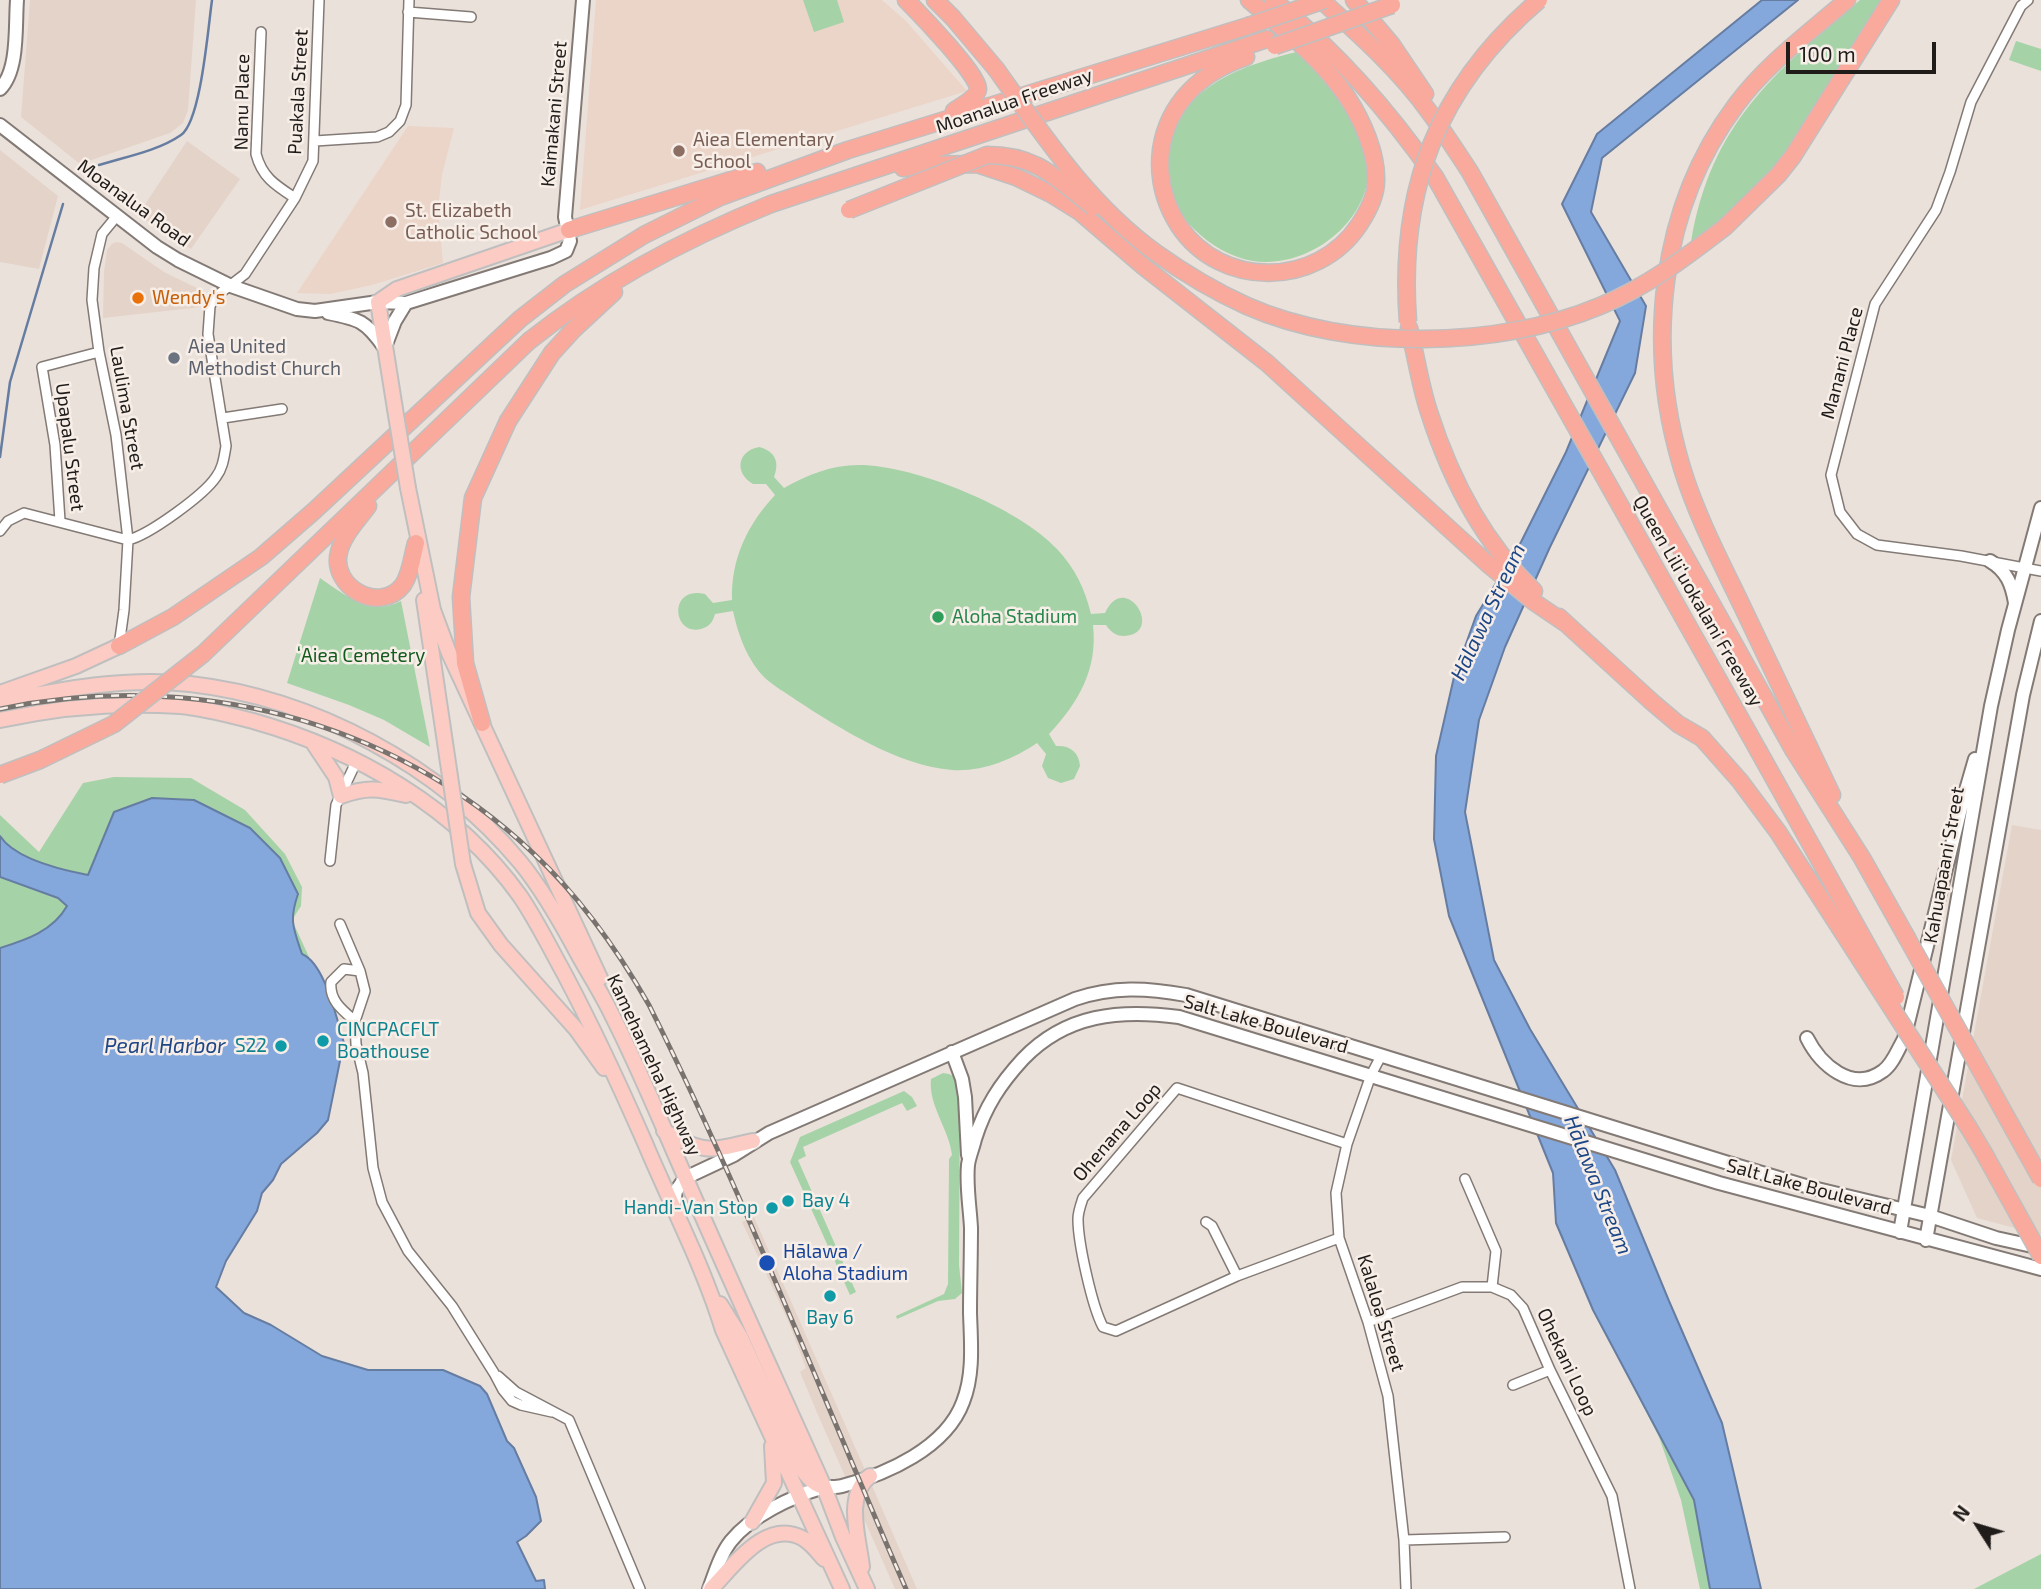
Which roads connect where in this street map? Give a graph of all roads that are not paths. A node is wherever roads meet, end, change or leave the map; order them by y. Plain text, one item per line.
1 (18, 0) edge
2 (319, 0) edge
3 (409, 0) edge
4 (583, 0) edge
5 (906, 0) edge
6 (935, 0) edge
7 (1249, 0) edge
8 (1273, 0) edge
9 (1300, 0) edge
10 (1323, 0) edge
11 (1354, 0) edge
12 (1539, 0) edge
13 (1847, 0) edge
14 (1891, 0) edge
15 (2028, 0) edge
16 (1392, 2) edge
17 (408, 12) junction
18 (471, 17) dead end
19 (1245, 23) junction
20 (261, 32) dead end
21 (1271, 43) junction
22 (0, 89) edge
23 (941, 120) junction
24 (0, 125) edge
25 (315, 141) junction
26 (848, 150) junction
27 (1470, 172) junction
28 (853, 177) junction
29 (295, 198) junction
30 (849, 210) dead end
31 (116, 217) junction
32 (569, 230) junction
33 (663, 252) junction
34 (1154, 252) junction
35 (231, 286) junction
36 (378, 302) junction
37 (406, 303) junction
38 (315, 311) junction
39 (384, 347) junction
40 (99, 352) junction
41 (282, 409) dead end
42 (223, 418) junction
43 (392, 473) junction
44 (408, 488) junction
45 (2041, 508) edge
46 (60, 521) junction
47 (0, 530) edge
48 (128, 540) junction
49 (416, 543) junction
50 (1990, 561) junction
51 (2025, 568) junction
52 (2041, 570) edge
53 (1536, 598) junction
54 (2015, 606) junction
55 (2041, 621) edge
56 (118, 646) junction
57 (0, 693) edge
58 (0, 702) edge
59 (1991, 706) junction
60 (0, 720) edge
61 (482, 723) junction
62 (311, 740) junction
63 (399, 756) junction
64 (358, 760) junction
65 (0, 775) edge
66 (341, 796) junction
67 (418, 797) junction
68 (1862, 858) junction
69 (330, 861) dead end
70 (340, 924) dead end
71 (360, 971) junction
72 (613, 1016) junction
73 (355, 1021) junction
74 (1807, 1038) dead end
75 (952, 1052) junction
76 (1381, 1056) junction
77 (1371, 1074) junction
78 (624, 1095) junction
79 (1969, 1128) junction
80 (664, 1131) junction
81 (753, 1141) junction
82 (1347, 1144) junction
83 (968, 1165) junction
84 (685, 1178) junction
85 (1465, 1179) dead end
86 (2041, 1179) edge
87 (673, 1208) junction
88 (1903, 1209) junction
89 (1930, 1216) junction
90 (1206, 1222) dead end
91 (1900, 1232) junction
92 (1339, 1238) junction
93 (1926, 1240) junction
94 (2041, 1248) edge
95 (2041, 1256) edge
96 (2041, 1269) edge
97 (1237, 1276) junction
98 (1492, 1287) junction
99 (712, 1295) junction
100 (1368, 1322) junction
101 (1550, 1370) junction
102 (1513, 1385) dead end
103 (765, 1421) junction
104 (870, 1476) junction
105 (824, 1487) junction
106 (800, 1496) junction
107 (752, 1522) junction
108 (1505, 1537) dead end
109 (1404, 1540) junction
110 (833, 1569) junction
111 (865, 1585) edge
112 (640, 1589) edge
113 (710, 1589) edge
114 (842, 1589) edge
115 (1406, 1589) edge
116 (1630, 1589) edge

1 - 22 main road
2 - 25 street, Puakala Street
3 - 17 street
4 - 32 main road, Kaimakani Street
5 - 23 highway
6 - 34 highway, bridge
7 - 21 highway
8 - 79 highway, Queen Liliʻuokalani Freeway, bridge
9 - 19 highway
10 - 19 highway, bridge
10 - 27 highway, Queen Liliʻuokalani Freeway
11 - 27 highway
12 - 53 highway, bridge
13 - 68 highway
14 - 34 highway, bridge
15 - 50 street, Manani Place
16 - 21 highway, bridge
17 - 18 street
17 - 25 street
19 - 23 highway, Moanalua Freeway
20 - 29 street, Nanu Place
21 - 28 highway, Moanalua Freeway
23 - 26 highway, Moanalua Freeway
24 - 31 main road, Moanalua Road
25 - 29 street, Puakala Street
26 - 32 highway
26 - 56 highway
27 - 68 highway, Queen Liliʻuokalani Freeway
28 - 33 highway, Moanalua Freeway
28 - 53 highway
29 - 35 street, Puakala Street
30 - 34 highway, bridge
31 - 35 main road, Moanalua Road
31 - 40 street, Laulima Street
32 - 36 main road, Moanalua Road
32 - 37 main road, Moanalua Road
33 - 43 highway
33 - 61 highway
35 - 38 main road, Moanalua Road
35 - 42 street, Puakala Street
36 - 37 main road, Moanalua Road
36 - 38 main road, Moanalua Road
36 - 39 main road
37 - 39 main road
38 - 39 main road
39 - 44 main road, bridge
40 - 46 street, Upapalu Street
40 - 48 street, Laulima Street
41 - 42 street
42 - 48 street, Puakala Street
43 - 49 highway
43 - 65 highway, bridge
44 - 49 main road
44 - 61 main road
45 - 51 main road, Kahuapaani Street
46 - 47 street
46 - 48 street, Upapalu Street
48 - 56 street, Laulima Street
49 - 78 main road, bridge
50 - 51 street, Manani Place
50 - 54 main road
51 - 52 street, Manani Place
51 - 54 main road, Kahuapaani Street
53 - 79 highway, bridge
54 - 59 main road, Kahuapaani Street
55 - 89 main road
56 - 57 main road
58 - 63 main road, Kamehameha Highway
59 - 74 main road
59 - 88 main road, Kahuapaani Street
60 - 62 main road, Kamehameha Highway
61 - 72 main road
62 - 64 main road, Kamehameha Highway
62 - 66 main road
63 - 64 main road
63 - 72 main road, Kamehameha Highway
64 - 66 street
64 - 67 main road, Kamehameha Highway
66 - 67 main road
66 - 69 street
67 - 78 main road, Kamehameha Highway
68 - 86 highway, Queen Liliʻuokalani Freeway, bridge
70 - 71 street
71 - 73 street
71 - 73 street
72 - 80 main road, Kamehameha Highway
73 - 112 street
75 - 76 main road, Salt Lake Boulevard
75 - 81 main road, Salt Lake Boulevard
75 - 83 main road
76 - 77 street, Kalaloa Street
76 - 88 main road, Salt Lake Boulevard
77 - 82 street, Kalaloa Street
77 - 83 main road, Salt Lake Boulevard
77 - 91 main road, Salt Lake Boulevard
78 - 87 main road, Kamehameha Highway
79 - 95 highway, Queen Liliʻuokalani Freeway, bridge
80 - 81 main road
80 - 84 main road, Kamehameha Highway
81 - 84 main road, Salt Lake Boulevard
82 - 92 street, Kalaloa Street
82 - 97 street, Ohenana Loop
83 - 104 main road, Salt Lake Boulevard
84 - 87 main road
84 - 105 main road, Kamehameha Highway
85 - 98 street
87 - 99 main road, Kamehameha Highway
88 - 89 main road, Salt Lake Boulevard
88 - 91 main road, Kahuapaani Street
89 - 93 main road
89 - 94 main road, Salt Lake Boulevard
90 - 97 street
91 - 93 main road, Salt Lake Boulevard
92 - 97 street, Ohenana Loop
92 - 100 street, Kalaloa Street
93 - 96 main road, Salt Lake Boulevard
98 - 100 street
98 - 101 street, Ohekani Loop
99 - 103 main road, Kamehameha Highway
99 - 105 main road
100 - 109 street, Kalaloa Street
101 - 102 street
101 - 116 street, Ohekani Loop
103 - 106 main road, Kamehameha Highway
103 - 107 main road
104 - 105 main road, Salt Lake Boulevard
104 - 111 main road
105 - 106 main road, Salt Lake Boulevard
105 - 111 main road, Kamehameha Highway
106 - 107 main road, Salt Lake Boulevard
106 - 110 main road, Kamehameha Highway
107 - 113 main road, Salt Lake Boulevard
108 - 109 street
109 - 115 street, Kalaloa Street
110 - 113 main road
110 - 114 main road, Kamehameha Highway

